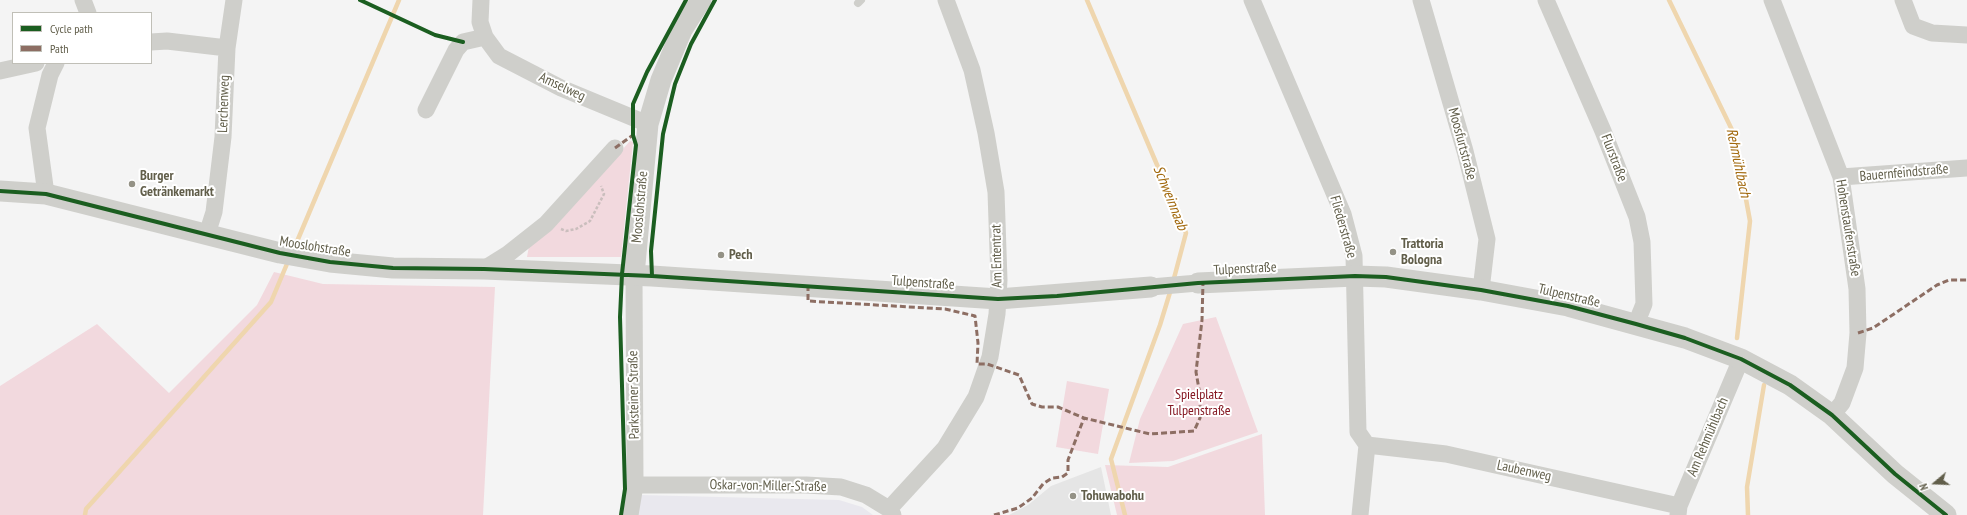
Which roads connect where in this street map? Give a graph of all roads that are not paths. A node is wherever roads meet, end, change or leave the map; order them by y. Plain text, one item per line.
1 (83, 0) edge
2 (234, 0) edge
3 (482, 0) edge
4 (701, 0) edge
5 (946, 0) edge
6 (1252, 0) edge
7 (1421, 0) edge
8 (1546, 0) edge
9 (1772, 0) edge
10 (1903, 0) edge
11 (88, 12) edge
12 (1967, 35) edge
13 (485, 37) junction
14 (152, 42) edge
15 (227, 48) junction
16 (32, 64) edge
17 (56, 64) edge
18 (0, 71) edge
19 (426, 110) dead end
20 (648, 124) junction
21 (615, 148) dead end
22 (1967, 168) edge
23 (1842, 178) junction
24 (0, 191) edge
25 (46, 194) junction
26 (208, 234) junction
27 (484, 269) junction
28 (634, 275) junction
29 (1355, 276) junction
30 (1198, 283) joint
31 (1151, 287) joint
32 (1481, 290) junction
33 (998, 299) junction
34 (1636, 324) junction
35 (1741, 360) junction
36 (1832, 415) junction
37 (1367, 445) junction
38 (635, 485) junction
39 (1678, 510) edge
40 (891, 512) edge
41 (630, 515) edge
42 (1360, 515) edge
43 (1946, 515) edge

1 - 11 street
2 - 15 street, Lerchenweg
3 - 13 street, Amselweg
4 - 20 street, Mooslohstraße
5 - 33 street, Am Ententrat
6 - 29 street, Fliederstraße
7 - 32 street, Moosfurtstraße
8 - 34 street, Flurstraße
9 - 23 street, Hohenstaufenstraße
10 - 12 street
13 - 19 street
13 - 20 street, Amselweg
14 - 15 street
15 - 26 street, Lerchenweg
16 - 18 street
17 - 25 street
20 - 28 street, Mooslohstraße
21 - 27 street
22 - 23 street, Bauernfeindstraße
23 - 36 street, Hohenstaufenstraße
24 - 25 street, Mooslohstraße
25 - 26 street, Mooslohstraße
26 - 27 street, Mooslohstraße
27 - 28 street, Mooslohstraße
28 - 33 street, Tulpenstraße
28 - 38 street, Parksteiner Straße
29 - 30 street, Tulpenstraße
29 - 32 street, Tulpenstraße
29 - 37 street, Fliederstraße
30 - 31 street, Tulpenstraße
31 - 33 street, Tulpenstraße
32 - 34 street, Tulpenstraße
33 - 40 street, Am Ententrat
34 - 35 street, Tulpenstraße
35 - 36 street, Tulpenstraße
35 - 39 street, Am Rehmühlbach
36 - 43 street, Tulpenstraße
37 - 39 street, Laubenweg
37 - 42 street
38 - 40 street, Oskar-von-Miller-Straße
38 - 41 street, Parksteiner Straße

